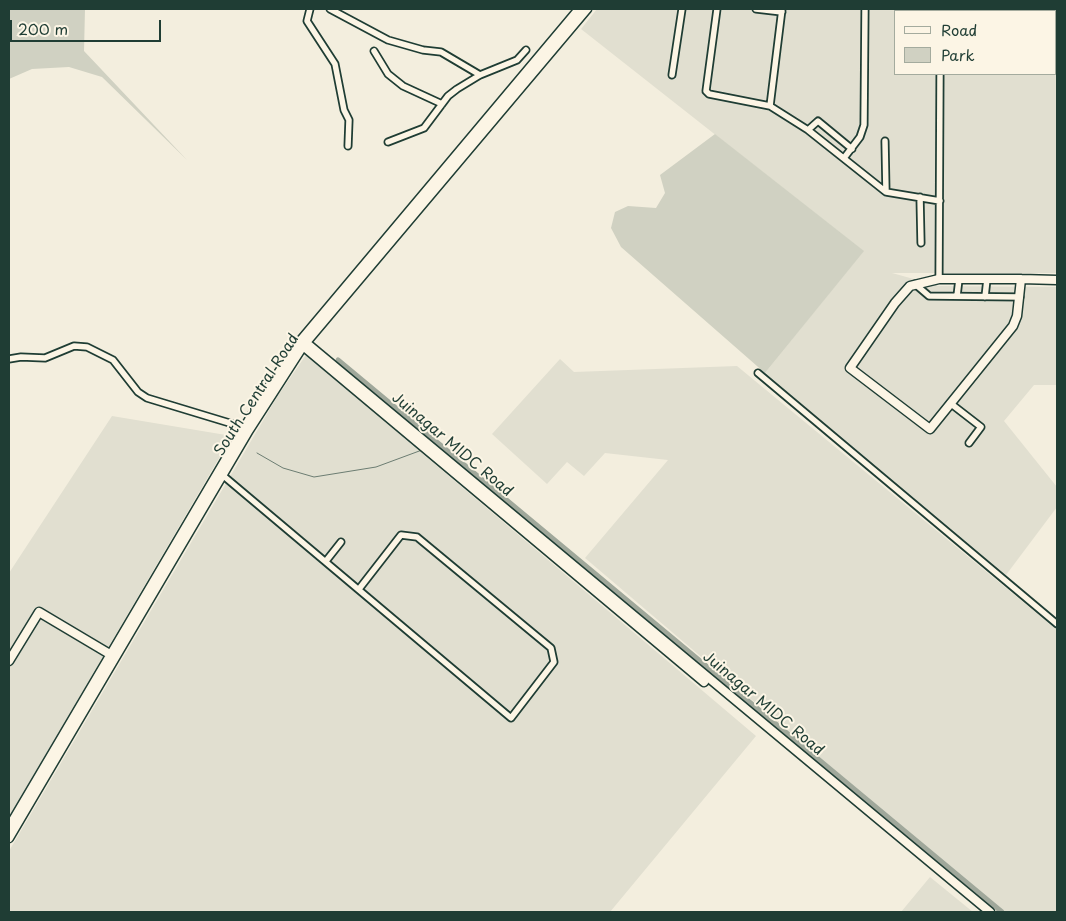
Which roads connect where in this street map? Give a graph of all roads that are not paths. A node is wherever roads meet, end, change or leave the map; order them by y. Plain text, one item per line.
1 (310, 9) edge
2 (330, 9) edge
3 (579, 9) edge
4 (587, 9) edge
5 (682, 9) edge
6 (717, 9) edge
7 (756, 9) edge
8 (864, 9) edge
9 (782, 10) edge
10 (526, 50) dead end
11 (374, 51) dead end
12 (480, 75) junction
13 (940, 75) edge
14 (672, 76) dead end
15 (519, 85) junction
16 (442, 104) junction
17 (770, 106) junction
18 (808, 130) junction
19 (885, 141) dead end
20 (388, 142) dead end
21 (348, 146) dead end
22 (852, 149) junction
23 (844, 158) junction
24 (886, 192) junction
25 (920, 197) junction
26 (940, 201) junction
27 (921, 243) dead end
28 (939, 279) junction
29 (959, 279) junction
30 (987, 279) junction
31 (1021, 279) junction
32 (1057, 280) edge
33 (916, 284) junction
34 (957, 296) junction
35 (985, 297) junction
36 (1020, 298) junction
37 (304, 343) junction
38 (9, 359) edge
39 (758, 373) dead end
40 (950, 403) junction
41 (247, 428) junction
42 (969, 443) dead end
43 (221, 473) junction
44 (341, 542) dead end
45 (326, 561) junction
46 (359, 589) junction
47 (1057, 624) edge
48 (658, 639) junction
49 (113, 656) junction
50 (9, 661) edge
51 (704, 682) dead end
52 (9, 827) edge
53 (9, 838) edge
54 (990, 912) edge

1 - 21 street
2 - 12 street
3 - 15 street, South Central Road
4 - 15 street, South Central Road
5 - 14 street
6 - 17 street
7 - 9 street
8 - 22 street
9 - 17 street
10 - 12 street
11 - 16 street
12 - 16 street
13 - 26 street
15 - 37 street, South Central Road
16 - 20 street
17 - 18 street
18 - 22 street
18 - 23 street
19 - 24 street
22 - 23 street
23 - 24 street
24 - 25 street
25 - 26 street
25 - 27 street
26 - 28 street
28 - 29 street
28 - 33 street
29 - 30 street
29 - 34 street
30 - 31 street
30 - 35 street
31 - 32 street
31 - 36 street
33 - 34 street
33 - 40 street
34 - 35 street
35 - 36 street
36 - 40 street
37 - 41 street, South Central Road
37 - 48 street, Juinagar MIDC Road
38 - 41 street
39 - 47 street
40 - 42 street
41 - 43 street, South Central Road
43 - 45 street
43 - 49 street, South Central Road
44 - 45 street
45 - 46 street
46 - 46 street
48 - 51 street, Juinagar MIDC Road
48 - 54 street, Juinagar MIDC Road
49 - 50 street
49 - 52 street, South Central Road
49 - 53 street, South Central Road

